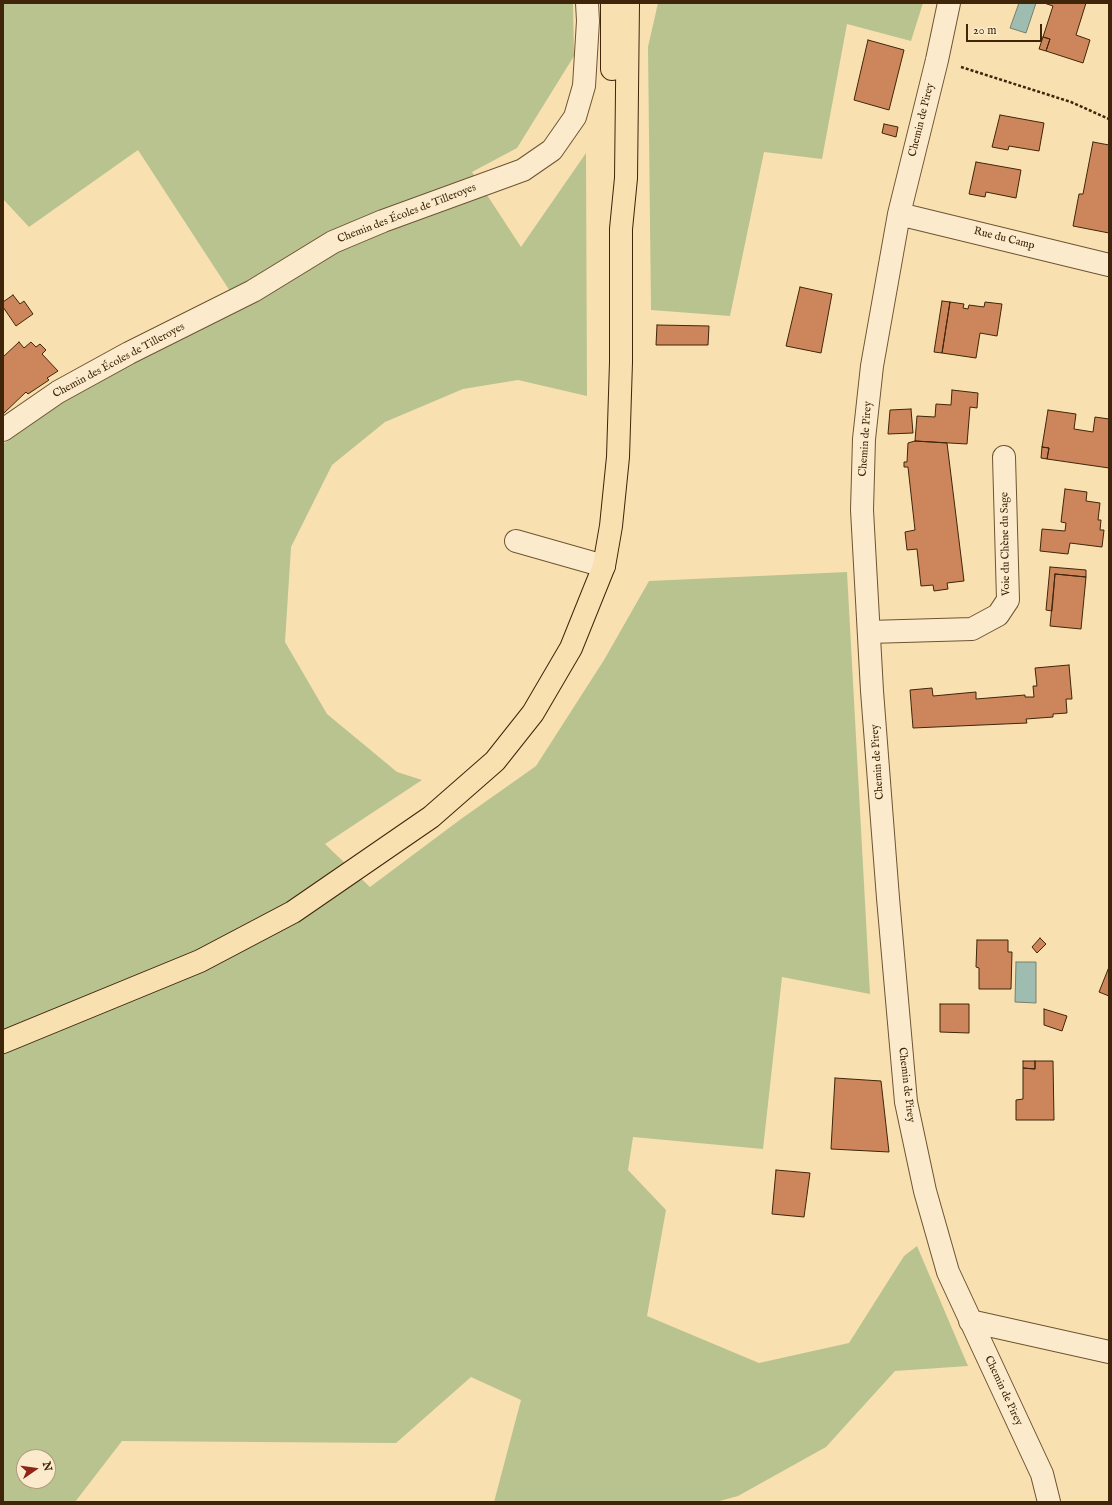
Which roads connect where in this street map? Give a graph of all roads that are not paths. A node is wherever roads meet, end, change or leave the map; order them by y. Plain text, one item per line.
1 (587, 3) edge
2 (612, 3) edge
3 (628, 3) edge
4 (949, 3) edge
5 (899, 214) junction
6 (621, 229) junction
7 (1109, 265) edge
8 (3, 430) edge
9 (1004, 457) dead end
10 (516, 541) dead end
11 (604, 566) junction
12 (869, 632) junction
13 (3, 1042) edge
14 (970, 1321) junction
15 (1109, 1352) edge
16 (1049, 1502) edge

1 - 8 street, Chemin des Écoles de Tilleroyes
2 - 6 main road
3 - 6 main road
4 - 5 street, Chemin de Pirey
5 - 7 street, Rue du Camp
5 - 12 street, Chemin de Pirey
6 - 11 main road
9 - 12 street, Voie du Chène du Sage
10 - 11 street
11 - 13 main road
12 - 14 street, Chemin de Pirey
14 - 15 street
14 - 16 street, Chemin de Pirey

